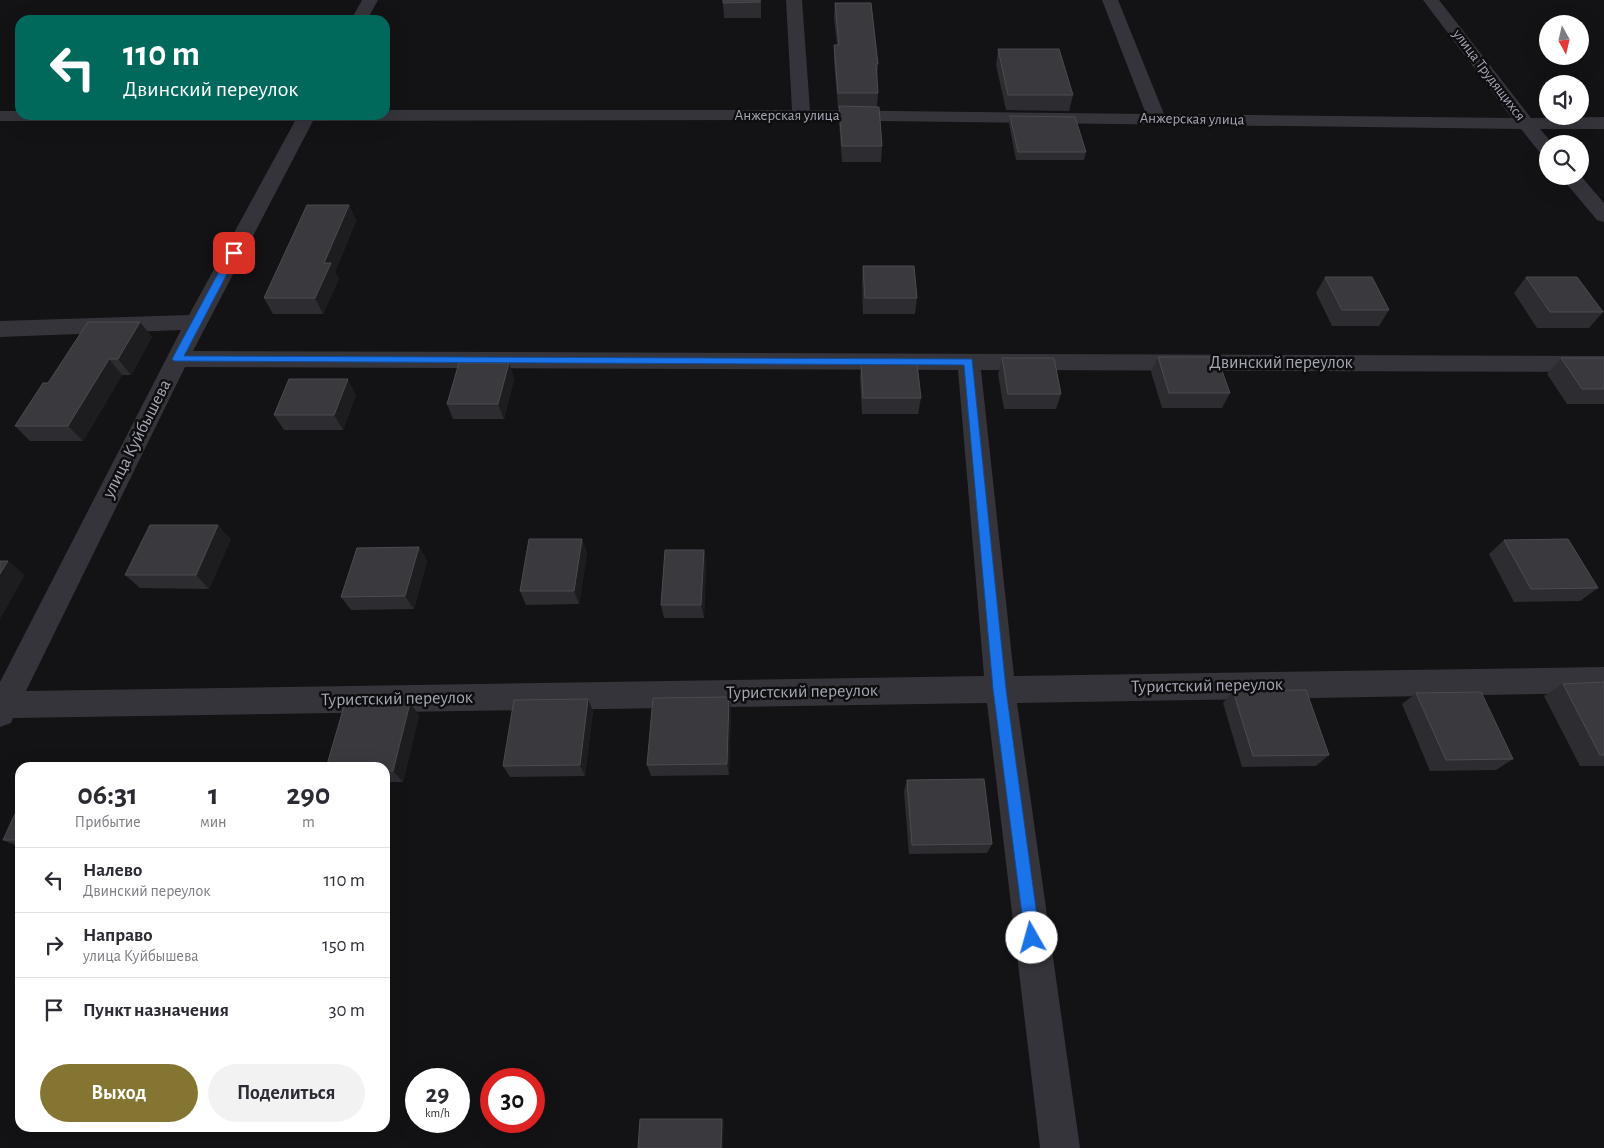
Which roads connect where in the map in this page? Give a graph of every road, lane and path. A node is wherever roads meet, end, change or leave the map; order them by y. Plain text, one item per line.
1 (370, 0) edge
2 (794, 0) edge
3 (1110, 0) edge
4 (1431, 0) edge
5 (362, 15) edge
6 (801, 115) junction
7 (0, 116) edge
8 (15, 116) edge
9 (390, 116) edge
10 (1157, 119) junction
11 (305, 120) edge
12 (1526, 124) junction
13 (1604, 124) edge
14 (1539, 139) edge
15 (1578, 185) edge
16 (1604, 216) edge
17 (197, 322) junction
18 (0, 329) edge
19 (177, 359) junction
20 (969, 362) junction
21 (1604, 364) edge
22 (1604, 680) edge
23 (1000, 689) junction
24 (1, 708) edge
25 (1060, 1148) edge

1 - 5 street
2 - 6 street
3 - 10 street
4 - 12 street, улица Трудящихся
6 - 9 street, Анжерская улица
6 - 10 street, Анжерская улица
7 - 8 street, Анжерская улица
10 - 12 street, Анжерская улица
11 - 17 street, улица Куйбышева
12 - 13 street, Анжерская улица
12 - 14 street, улица Трудящихся
15 - 16 street
17 - 18 street
17 - 19 street, улица Куйбышева
19 - 20 street, Двинский переулок
19 - 24 street, улица Куйбышева
20 - 21 street, Двинский переулок
20 - 23 street
22 - 23 street, Туристский переулок
23 - 24 street, Туристский переулок
23 - 25 street

